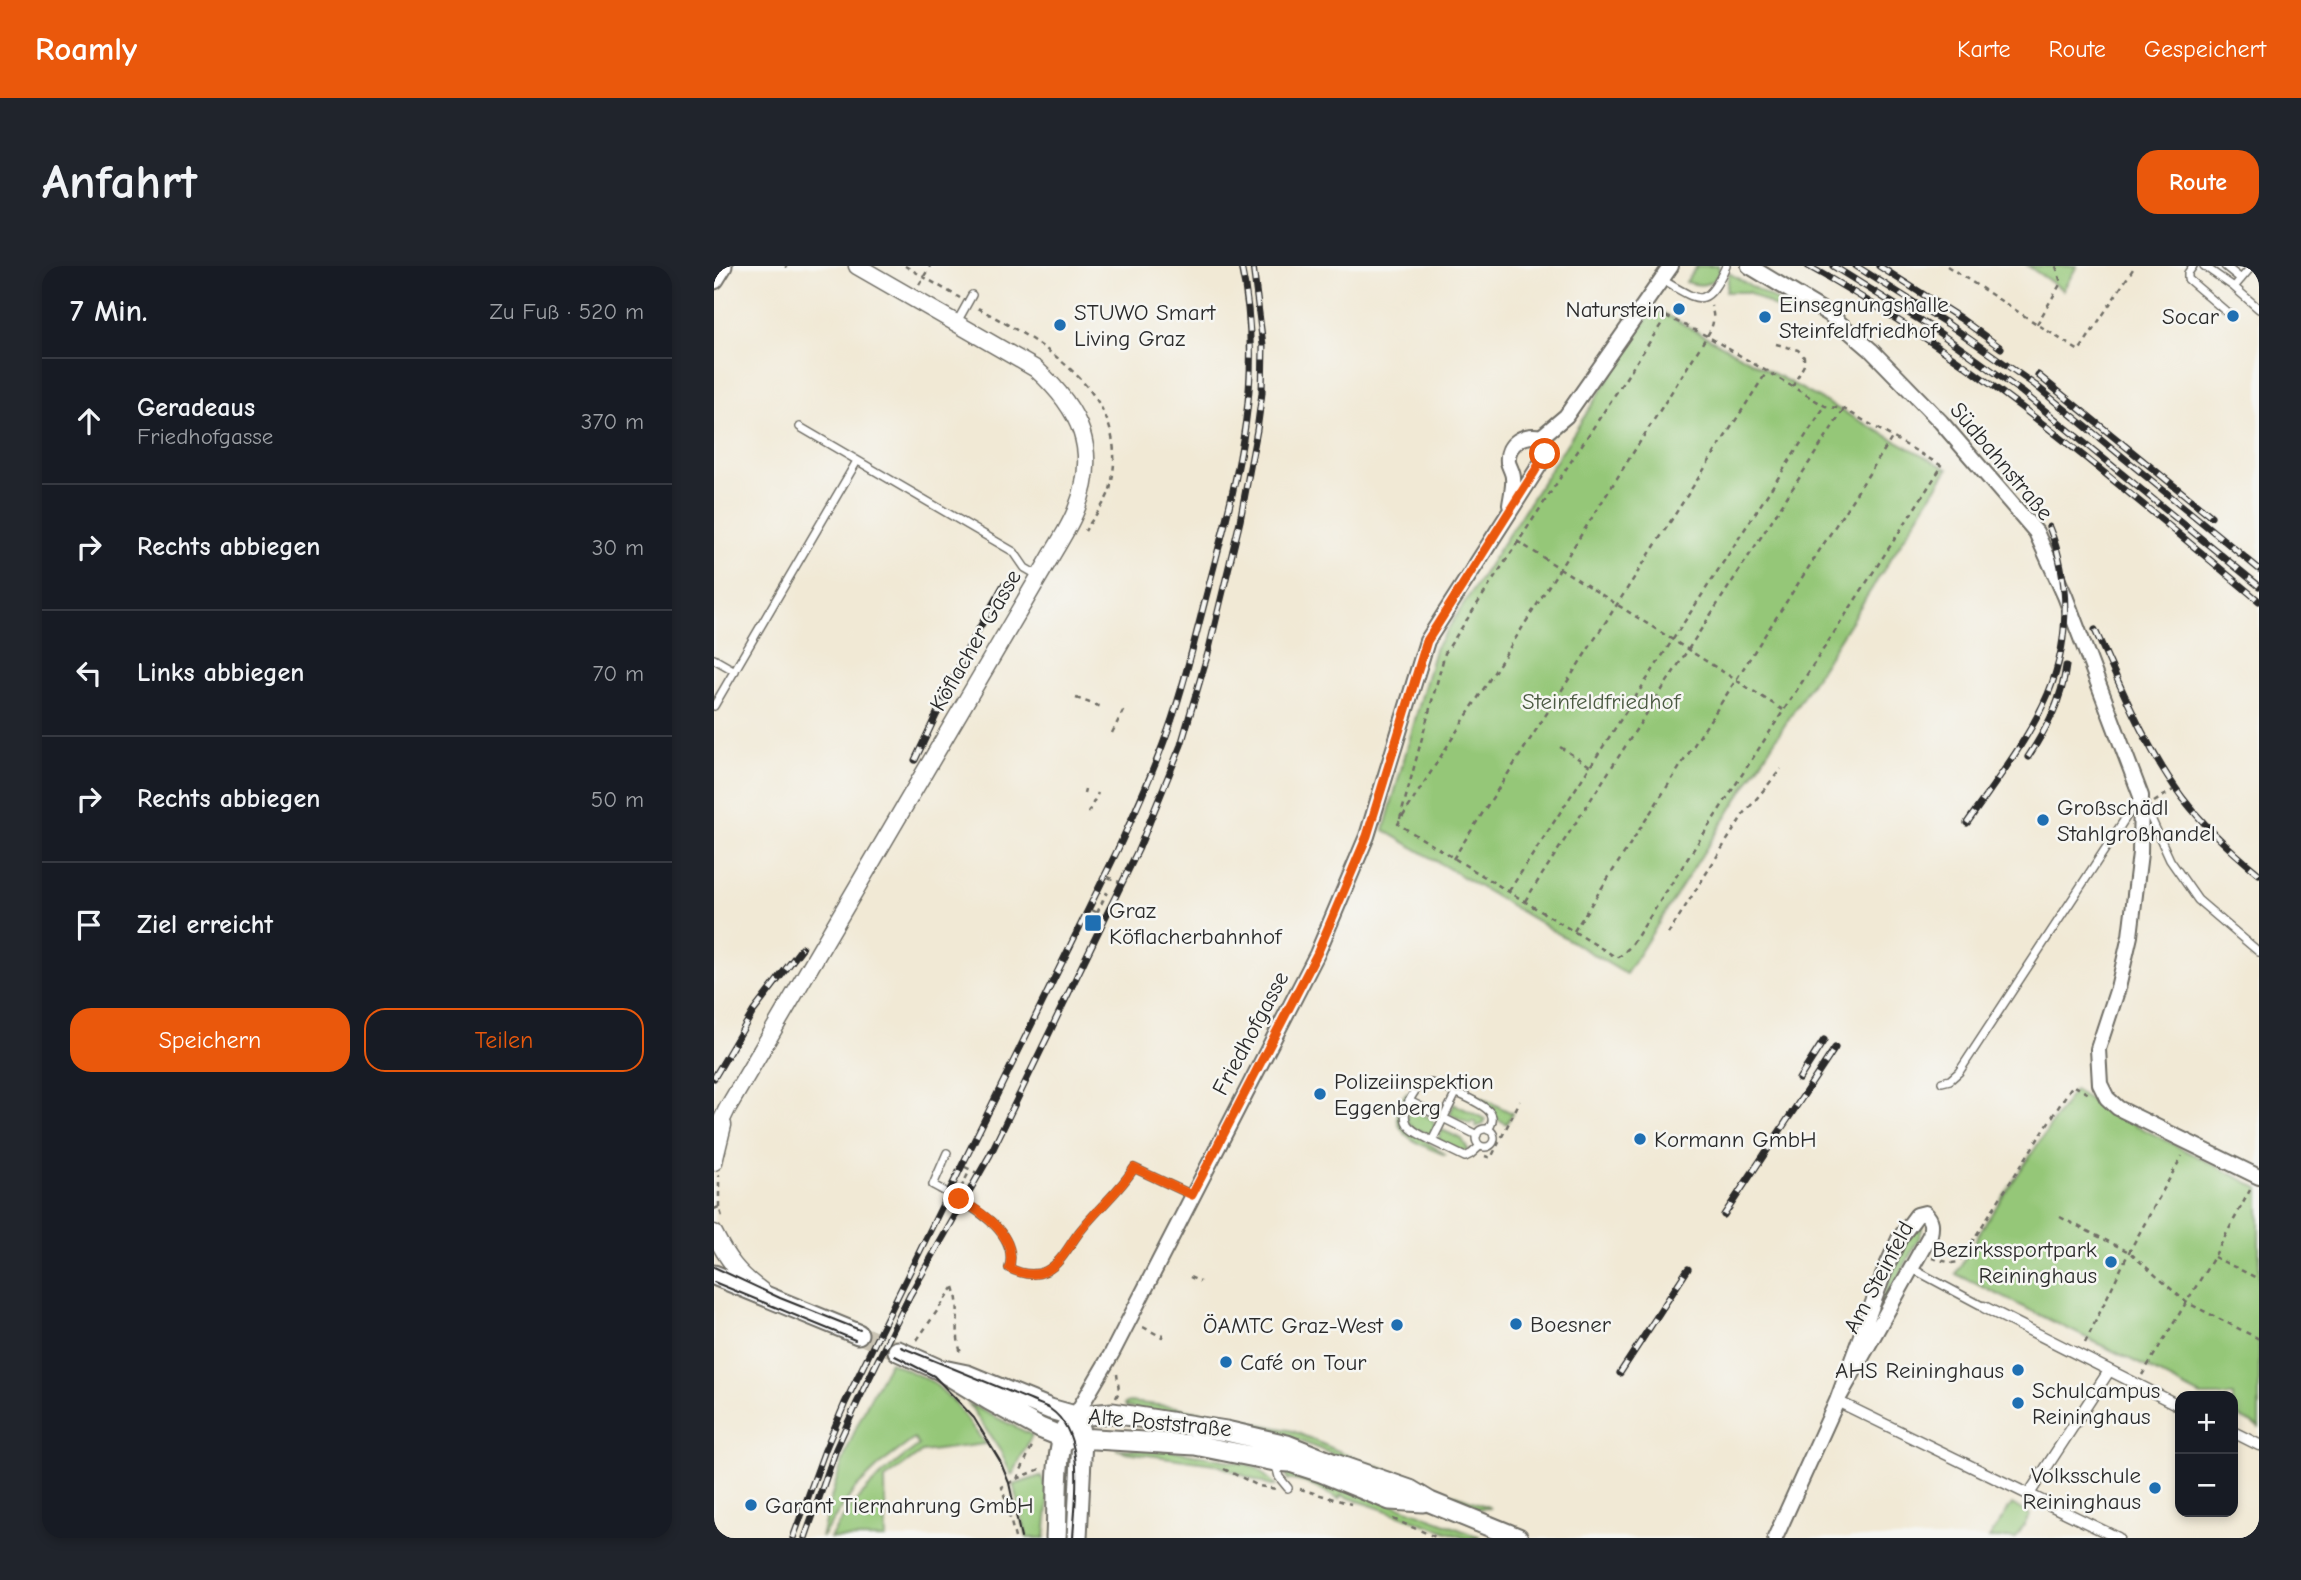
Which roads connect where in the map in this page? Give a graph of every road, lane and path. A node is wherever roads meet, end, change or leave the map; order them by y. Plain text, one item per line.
1 (722, 266) edge
2 (857, 266) edge
3 (930, 266) edge
4 (1671, 266) edge
5 (1726, 266) edge
6 (1749, 266) edge
7 (1947, 266) edge
8 (2056, 266) edge
9 (2135, 266) edge
10 (2193, 266) edge
11 (2204, 266) edge
12 (2225, 266) edge
13 (2252, 266) edge
14 (714, 279) edge
15 (2241, 279) junction
16 (1662, 280) junction
17 (919, 285) dead end
18 (2234, 287) junction
19 (972, 295) dead end
20 (1706, 296) junction
21 (1646, 304) junction
22 (2259, 309) edge
23 (2229, 314) dead end
24 (1665, 317) junction
25 (957, 323) junction
26 (2037, 324) junction
27 (1707, 336) junction
28 (1776, 344) dead end
29 (1768, 370) junction
30 (1793, 386) junction
31 (1825, 406) junction
32 (1844, 409) junction
33 (800, 427) dead end
34 (1541, 437) junction
35 (1892, 438) junction
36 (858, 461) junction
37 (1509, 510) junction
38 (1517, 541) junction
39 (1561, 569) junction
40 (1039, 576) junction
41 (1617, 606) junction
42 (1672, 639) junction
43 (1687, 650) junction
44 (714, 659) edge
45 (735, 671) junction
46 (1736, 681) junction
47 (1076, 698) dead end
48 (714, 706) edge
49 (1104, 708) dead end
50 (1119, 710) dead end
51 (1784, 710) junction
52 (1112, 733) dead end
53 (1560, 747) dead end
54 (1590, 766) junction
55 (1781, 769) dead end
56 (2173, 790) dead end
57 (1098, 793) dead end
58 (2143, 802) junction
59 (1088, 813) dead end
60 (1399, 822) junction
61 (1453, 859) junction
62 (1116, 873) dead end
63 (1108, 877) dead end
64 (1114, 879) junction
65 (1119, 882) dead end
66 (1508, 891) junction
67 (1107, 892) dead end
68 (1525, 901) junction
69 (1092, 910) dead end
70 (1097, 913) junction
71 (1102, 916) dead end
72 (1574, 931) junction
73 (1668, 934) dead end
74 (2259, 952) edge
75 (1942, 1082) dead end
76 (1456, 1093) junction
77 (2090, 1094) dead end
78 (1409, 1101) junction
79 (1520, 1101) dead end
80 (727, 1109) junction
81 (1443, 1118) junction
82 (1488, 1130) junction
83 (1477, 1135) junction
84 (714, 1136) edge
85 (1432, 1141) junction
86 (1494, 1145) junction
87 (1480, 1146) junction
88 (2186, 1149) dead end
89 (947, 1153) dead end
90 (1490, 1158) dead end
91 (714, 1162) edge
92 (965, 1167) dead end
93 (970, 1170) junction
94 (977, 1173) dead end
95 (2257, 1179) edge
96 (958, 1194) dead end
97 (1192, 1195) junction
98 (714, 1209) edge
99 (2060, 1217) dead end
100 (719, 1230) edge
101 (2129, 1252) junction
102 (2214, 1257) junction
103 (1914, 1270) junction
104 (714, 1275) edge
105 (1190, 1277) dead end
106 (2259, 1279) edge
107 (1200, 1282) dead end
108 (2186, 1302) junction
109 (778, 1303) junction
110 (1984, 1307) joint
111 (1137, 1324) dead end
112 (1163, 1330) dead end
113 (858, 1334) tunnel mouth
114 (2259, 1339) edge
115 (906, 1347) joint
116 (2079, 1355) junction
117 (965, 1364) dead end
118 (938, 1369) junction
119 (2109, 1371) junction
120 (2137, 1384) junction
121 (1837, 1401) junction
122 (2175, 1403) edge
123 (1075, 1416) junction
124 (2238, 1435) edge
125 (1062, 1437) junction
126 (1036, 1438) dead end
127 (1082, 1439) junction
128 (2259, 1446) edge
129 (1275, 1461) junction
130 (1041, 1469) dead end
131 (1017, 1479) junction
132 (1288, 1488) dead end
133 (2029, 1494) junction
134 (1430, 1502) junction
135 (1015, 1538) edge
136 (1056, 1538) edge
137 (1077, 1538) edge
138 (1518, 1538) edge
139 (1774, 1538) edge
140 (2118, 1538) edge

1 - 14 main road
2 - 25 street, Köflacher Gasse
3 - 17 path
4 - 16 street, Friedhofgasse
5 - 20 lane
6 - 58 street, Südbahnstraße
7 - 26 path
8 - 26 path
9 - 26 path
10 - 23 lane
11 - 18 lane
12 - 15 lane
13 - 15 lane
15 - 18 lane
16 - 20 lane
16 - 21 street, Friedhofgasse
18 - 22 lane
19 - 25 lane
20 - 27 path
21 - 24 path
21 - 34 street, Friedhofgasse
24 - 27 path
24 - 38 path
25 - 40 street, Köflacher Gasse
27 - 29 path
27 - 39 path
28 - 30 path
29 - 30 path
29 - 41 path
30 - 31 path
31 - 32 path
31 - 42 path
32 - 35 path
32 - 43 path
33 - 36 lane
34 - 37 street, Friedhofgasse
34 - 37 street, Friedhofgasse
35 - 46 path
35 - 51 path
36 - 40 lane
36 - 45 lane
37 - 97 street, Friedhofgasse
38 - 39 path
38 - 60 path
39 - 41 path
39 - 60 path
40 - 80 street, Köflacher Gasse
41 - 42 path
41 - 61 path
42 - 43 path
42 - 54 path
43 - 46 path
43 - 68 path
44 - 45 lane
45 - 48 lane
46 - 51 path
46 - 72 path
47 - 49 path
50 - 52 path
51 - 72 path
53 - 54 path
54 - 66 path
55 - 73 path
56 - 58 path
57 - 59 path
58 - 74 lane, Südbahnstraße
58 - 75 lane
58 - 95 street, Südbahnstraße
60 - 61 path
61 - 66 path
62 - 64 path
63 - 64 path
64 - 65 path
66 - 68 path
67 - 70 path
68 - 72 path
69 - 70 path
70 - 71 path
76 - 78 lane
76 - 81 lane
76 - 82 lane
77 - 103 path, Am Steinfeld
78 - 81 lane
78 - 85 lane
79 - 86 path
80 - 84 street, Köflacher Gasse
80 - 91 street, Köflacher Gasse
81 - 83 lane
81 - 85 lane
82 - 83 lane
82 - 86 lane
83 - 87 lane
85 - 87 lane
86 - 87 lane
86 - 90 path
88 - 101 path
89 - 97 lane
92 - 93 path
93 - 94 path
93 - 96 path
95 - 102 path
97 - 123 street, Friedhofgasse
98 - 100 path
99 - 101 path
100 - 109 street
101 - 108 path
101 - 116 path
102 - 106 path
102 - 108 path
103 - 110 lane
103 - 121 street, Am Steinfeld
103 - 121 street, Am Steinfeld
104 - 109 main road
105 - 107 path
108 - 114 path
108 - 120 path
109 - 113 main road
110 - 116 street
111 - 112 path
115 - 117 path
115 - 118 main road, Alte Poststraße
116 - 119 street
118 - 123 main road, Alte Poststraße
118 - 125 main road, Alte Poststraße
119 - 120 street
119 - 133 street
120 - 122 street
121 - 133 street
121 - 139 street, Am Steinfeld
123 - 125 main road
123 - 127 main road
123 - 134 main road, Alte Poststraße
124 - 128 street
125 - 127 main road, Alte Poststraße
125 - 136 main road
126 - 131 path
127 - 129 main road, Alte Poststraße
127 - 137 main road
129 - 132 lane
129 - 134 main road, Alte Poststraße
130 - 131 path
131 - 135 path
133 - 140 street
134 - 138 main road, Alte Poststraße

